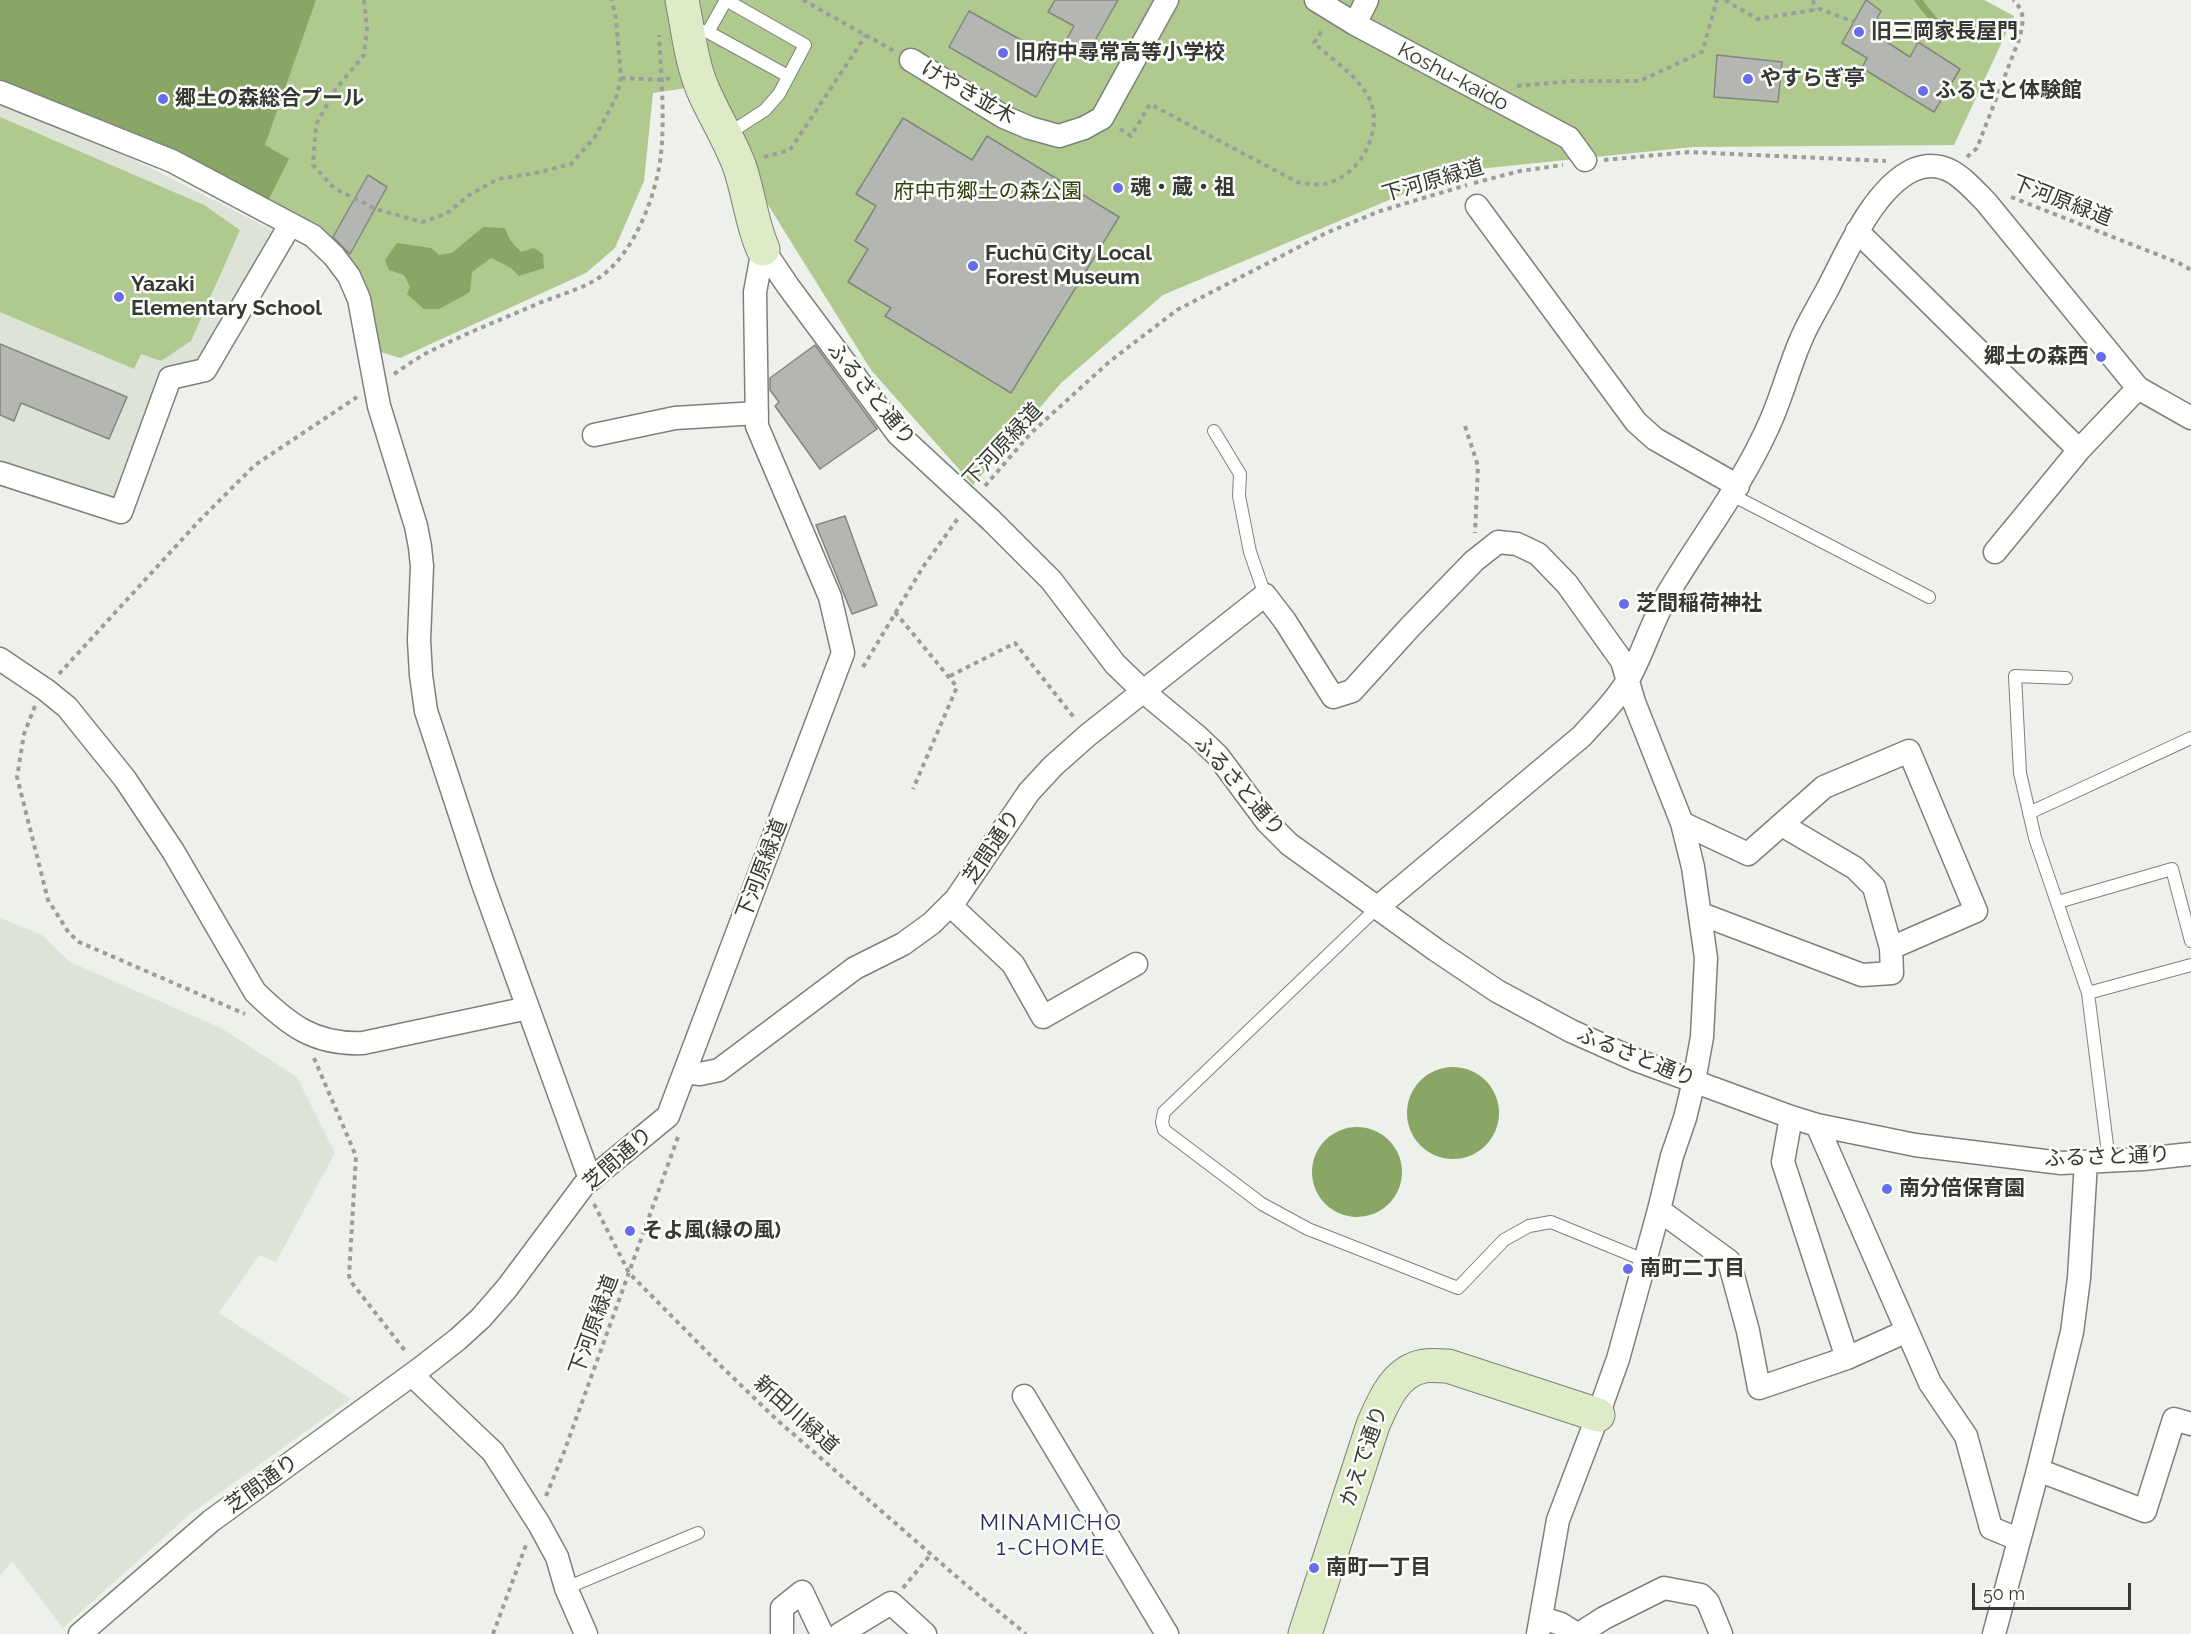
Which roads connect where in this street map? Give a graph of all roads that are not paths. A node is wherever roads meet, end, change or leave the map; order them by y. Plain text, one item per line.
1 (1167, 0) edge
2 (1316, 0) edge
3 (1368, 0) edge
4 (684, 23) edge
5 (1355, 24) junction
6 (911, 60) road end
7 (788, 76) junction
8 (0, 92) edge
9 (727, 134) junction
10 (1583, 161) road end
11 (1477, 206) dead end
12 (290, 225) junction
13 (1857, 231) junction
14 (763, 249) junction
15 (2138, 388) junction
16 (757, 413) junction
17 (2191, 418) edge
18 (1214, 431) dead end
19 (594, 435) dead end
20 (2079, 450) junction
21 (0, 473) edge
22 (1735, 490) junction
23 (1995, 552) dead end
24 (1265, 595) junction
25 (1929, 597) dead end
26 (0, 658) edge
27 (2066, 678) dead end
28 (1628, 680) junction
29 (1144, 692) junction
30 (2191, 738) edge
31 (2029, 813) junction
32 (1682, 823) junction
33 (1782, 825) junction
34 (2058, 902) junction
35 (950, 905) junction
36 (1378, 906) junction
37 (1701, 914) junction
38 (2191, 941) edge
39 (1891, 948) junction
40 (1136, 964) dead end
41 (2191, 965) edge
42 (2088, 993) junction
43 (528, 1008) junction
44 (685, 1072) junction
45 (1694, 1081) junction
46 (1791, 1117) junction
47 (1817, 1125) junction
48 (2191, 1154) edge
49 (2109, 1161) junction
50 (2086, 1162) junction
51 (587, 1182) junction
52 (1659, 1210) junction
53 (1644, 1260) junction
54 (1907, 1331) junction
55 (1847, 1358) junction
56 (416, 1371) junction
57 (1024, 1396) dead end
58 (1598, 1415) junction
59 (2191, 1424) edge
60 (2038, 1470) junction
61 (698, 1533) dead end
62 (2018, 1539) junction
63 (566, 1588) junction
64 (1540, 1626) edge
65 (80, 1634) edge
66 (586, 1634) edge
67 (782, 1634) edge
68 (822, 1634) edge
69 (840, 1634) edge
70 (925, 1634) edge
71 (1167, 1634) edge
72 (1305, 1634) edge
73 (1578, 1634) edge
74 (1720, 1634) edge
75 (1994, 1634) edge

1 - 6 street, けやき並木
2 - 5 street, Koshu-kaido
3 - 5 street
4 - 7 lane
4 - 7 lane
4 - 9 street, ふるさと通り
5 - 10 street, Koshu-kaido
7 - 9 lane
8 - 12 street
9 - 14 street, ふるさと通り
11 - 22 street
12 - 21 street
12 - 43 street
13 - 15 street
13 - 20 street
13 - 22 street
14 - 16 street
14 - 29 street, ふるさと通り
15 - 17 street
15 - 20 street
16 - 19 street
16 - 44 street
18 - 24 lane
20 - 23 street
22 - 25 lane
22 - 28 street
24 - 28 street
24 - 29 street, 芝間通り
26 - 43 street
27 - 31 lane
28 - 32 street
28 - 36 street
29 - 35 street, 芝間通り
29 - 36 street, ふるさと通り
30 - 31 lane
31 - 34 lane
32 - 33 street
32 - 37 street
33 - 39 street
33 - 39 street
34 - 38 lane
34 - 42 lane
35 - 40 street
35 - 44 street, 芝間通り
36 - 45 street, ふるさと通り
36 - 53 lane
37 - 39 street
37 - 45 street
41 - 42 lane
42 - 49 lane
43 - 51 street
44 - 51 street, 芝間通り
45 - 46 street, ふるさと通り
45 - 52 street
46 - 47 street, ふるさと通り
46 - 55 street
47 - 50 street, ふるさと通り
47 - 54 street
48 - 49 street, ふるさと通り
49 - 50 street, ふるさと通り
50 - 60 street
51 - 56 street, 芝間通り
52 - 53 street
52 - 55 street
53 - 58 street
54 - 55 street
54 - 62 street
56 - 63 street
56 - 65 street, 芝間通り
57 - 71 street
58 - 64 street
58 - 72 street, かえで通り
59 - 60 street
60 - 62 street
61 - 63 lane
62 - 75 street
63 - 66 street
64 - 73 street
67 - 68 street
69 - 70 street
73 - 74 street

